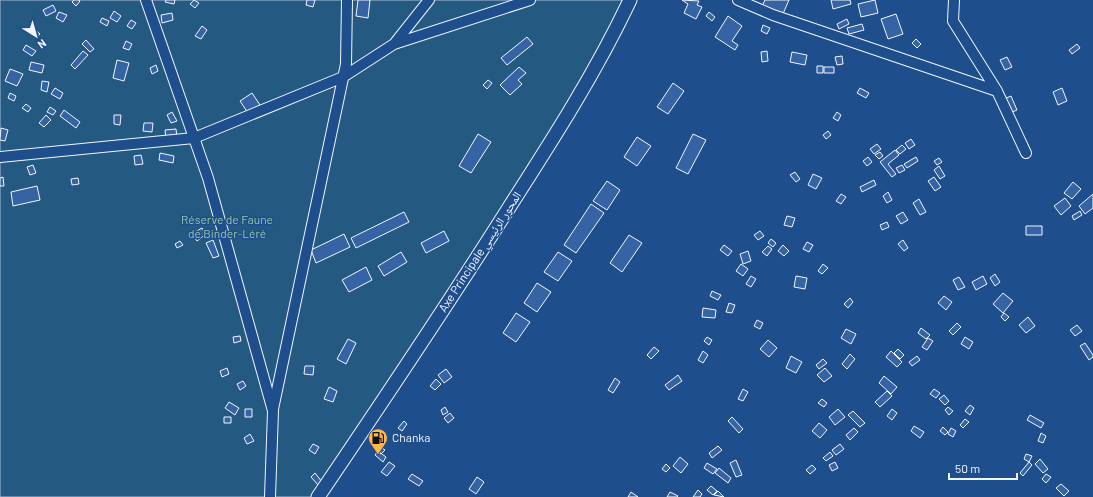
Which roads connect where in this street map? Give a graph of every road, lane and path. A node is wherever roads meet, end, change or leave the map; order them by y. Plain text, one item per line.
1 (146, 0) edge
2 (347, 0) edge
3 (429, 0) edge
4 (530, 0) edge
5 (630, 0) edge
6 (738, 0) edge
7 (954, 0) edge
8 (394, 44) junction
9 (343, 77) junction
10 (997, 91) junction
11 (194, 138) junction
12 (1026, 153) dead end
13 (0, 157) edge
14 (273, 411) junction
15 (270, 497) edge
16 (318, 497) edge

1 - 11 street
2 - 9 street
3 - 8 street
4 - 8 street
5 - 16 main road, Axe Principale المحور الرئيسي
6 - 10 street
7 - 10 street
8 - 9 street
9 - 11 street
9 - 14 street
10 - 12 street
11 - 13 street
11 - 14 street
14 - 15 street

